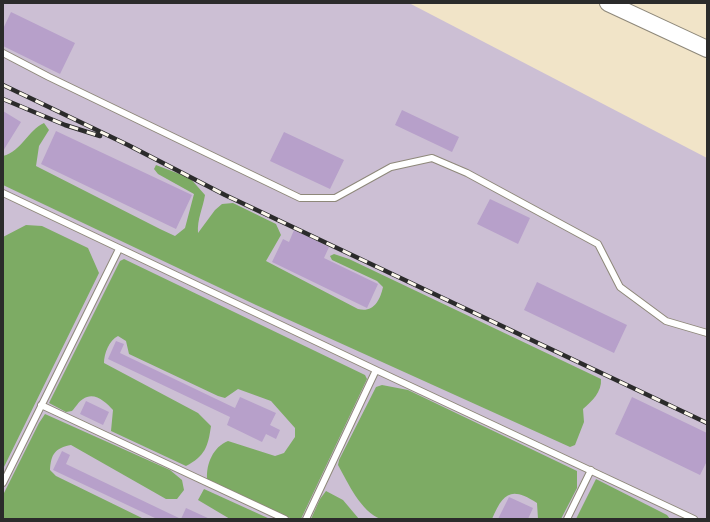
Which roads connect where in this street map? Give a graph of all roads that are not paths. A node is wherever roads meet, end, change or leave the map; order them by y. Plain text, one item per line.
1 (608, 3) edge
2 (707, 49) edge
3 (3, 53) edge
4 (3, 194) edge
5 (120, 249) junction
6 (707, 333) edge
7 (376, 370) junction
8 (41, 405) junction
9 (591, 470) junction
10 (3, 483) edge
11 (285, 519) edge
12 (306, 519) edge
13 (567, 519) edge
14 (694, 519) edge

1 - 2 street
3 - 6 lane
4 - 5 lane
5 - 7 lane
5 - 8 lane
7 - 9 lane
7 - 12 lane
8 - 10 lane
8 - 11 lane
9 - 13 lane
9 - 14 lane

